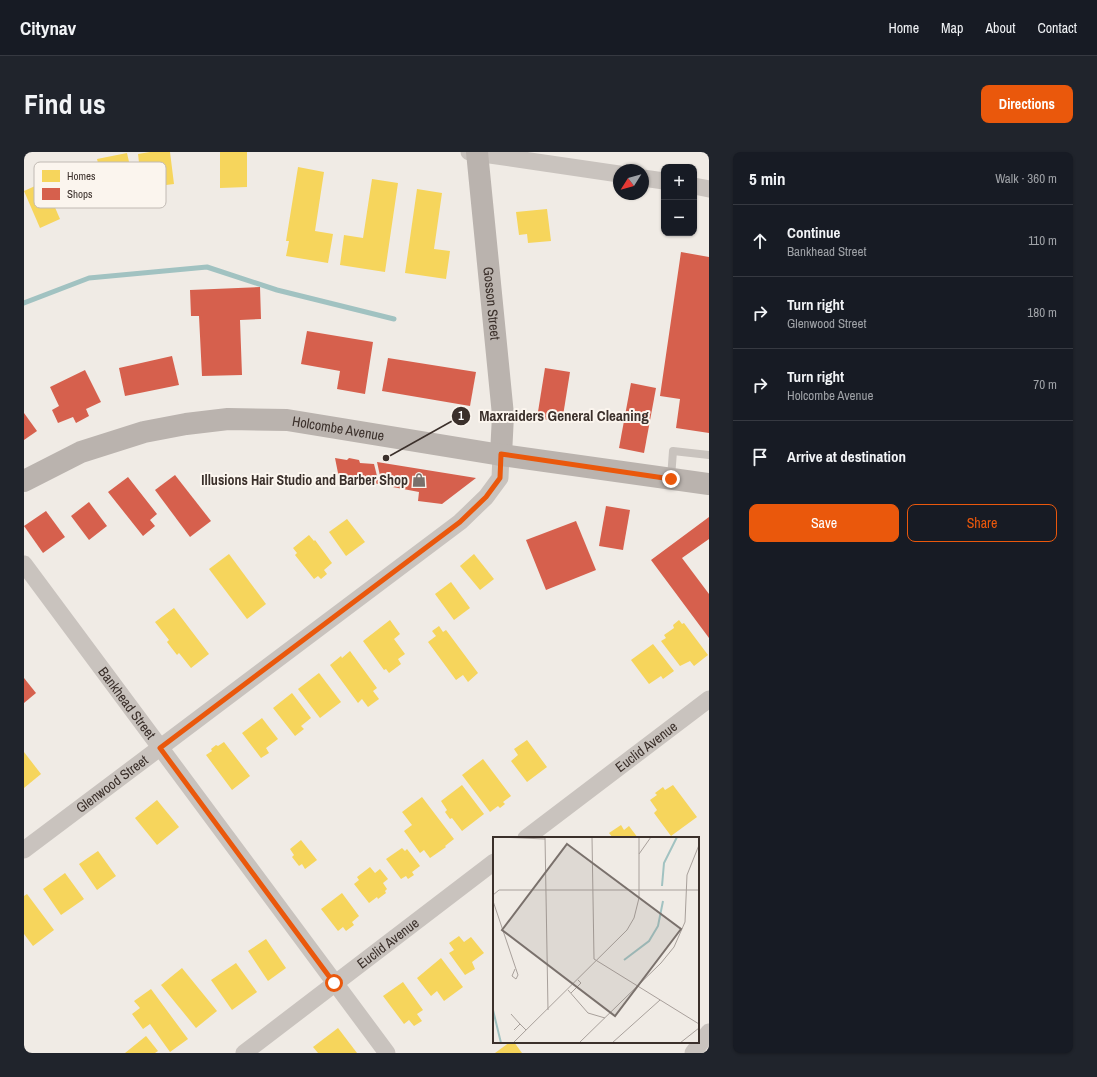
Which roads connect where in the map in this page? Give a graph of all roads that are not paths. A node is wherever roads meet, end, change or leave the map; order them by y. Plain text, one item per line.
1 (474, 152) edge
2 (613, 173) edge
3 (649, 179) edge
4 (661, 181) edge
5 (697, 187) edge
6 (709, 189) edge
7 (501, 454) junction
8 (709, 456) edge
9 (671, 479) junction
10 (24, 481) edge
11 (709, 484) edge
12 (24, 564) edge
13 (709, 699) edge
14 (160, 748) junction
15 (527, 837) edge
16 (24, 850) edge
17 (493, 863) edge
18 (334, 983) junction
19 (709, 1032) edge
20 (244, 1053) edge
21 (388, 1053) edge
22 (693, 1053) edge

1 - 2 street
1 - 7 street, Gosson Street
3 - 4 street
5 - 6 street
7 - 9 street, Holcombe Avenue
7 - 10 street, Holcombe Avenue
7 - 14 street, Glenwood Street
8 - 9 lane
9 - 11 street, Holcombe Avenue
12 - 14 street, Bankhead Street
13 - 15 street, Euclid Avenue
14 - 16 street, Glenwood Street
14 - 18 street, Bankhead Street
17 - 18 street, Euclid Avenue
18 - 20 street, Euclid Avenue
18 - 21 street, Bankhead Street
19 - 22 street

